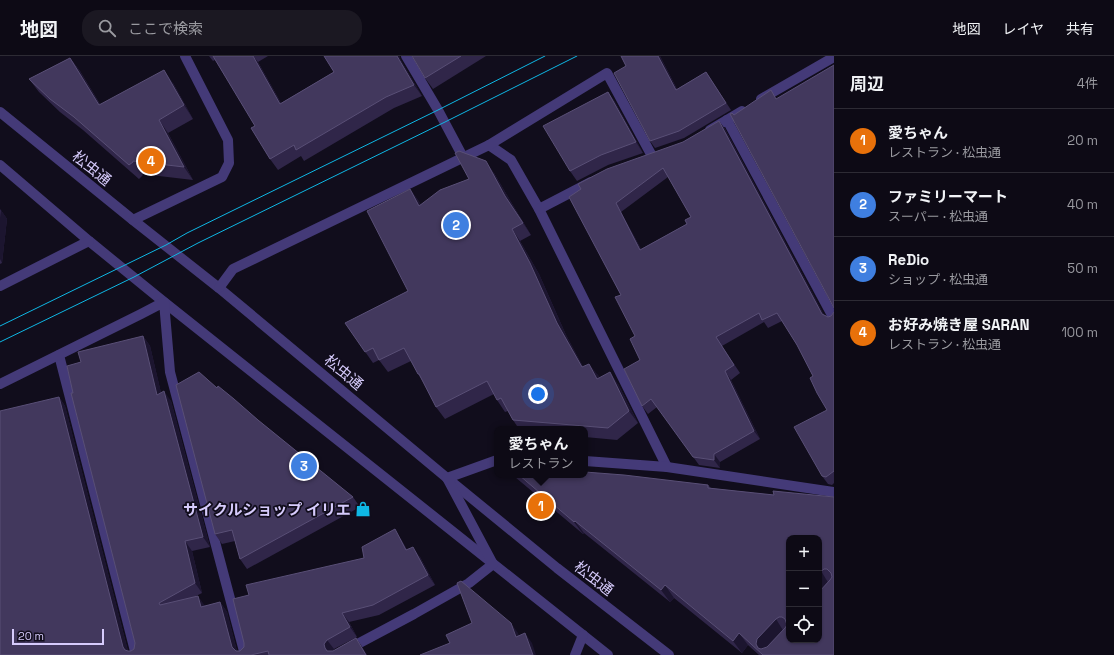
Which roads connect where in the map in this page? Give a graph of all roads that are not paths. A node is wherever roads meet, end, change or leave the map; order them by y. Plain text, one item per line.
1 (185, 56) edge
2 (406, 56) edge
3 (833, 59) edge
4 (0, 112) edge
5 (727, 120) junction
6 (700, 136) edge
7 (489, 144) junction
8 (652, 156) edge
9 (463, 157) junction
10 (0, 165) edge
11 (597, 178) edge
12 (539, 209) junction
13 (133, 220) junction
14 (89, 241) junction
15 (0, 286) edge
16 (219, 288) junction
17 (164, 302) junction
18 (834, 319) edge
19 (59, 355) junction
20 (0, 384) edge
21 (494, 461) edge
22 (588, 461) edge
23 (667, 467) junction
24 (446, 478) junction
25 (834, 492) edge
26 (493, 564) junction
27 (583, 635) junction
28 (136, 655) edge
29 (245, 655) edge
30 (337, 655) edge
31 (575, 655) edge
32 (608, 655) edge
33 (669, 655) edge

1 - 13 street
2 - 9 street
3 - 5 street
4 - 13 street, 松虫通
5 - 6 street
5 - 18 street
7 - 8 street
7 - 9 street
7 - 12 street
9 - 16 street
10 - 14 street
11 - 12 street
12 - 23 street
13 - 16 street, 松虫通
14 - 15 street
14 - 17 street
16 - 24 street, 松虫通
17 - 19 street
17 - 26 street
17 - 29 street
19 - 20 street
19 - 28 street
21 - 24 street
22 - 23 street
23 - 25 street
24 - 26 street
24 - 33 street, 松虫通
26 - 27 street
26 - 30 street
27 - 31 street
27 - 32 street

